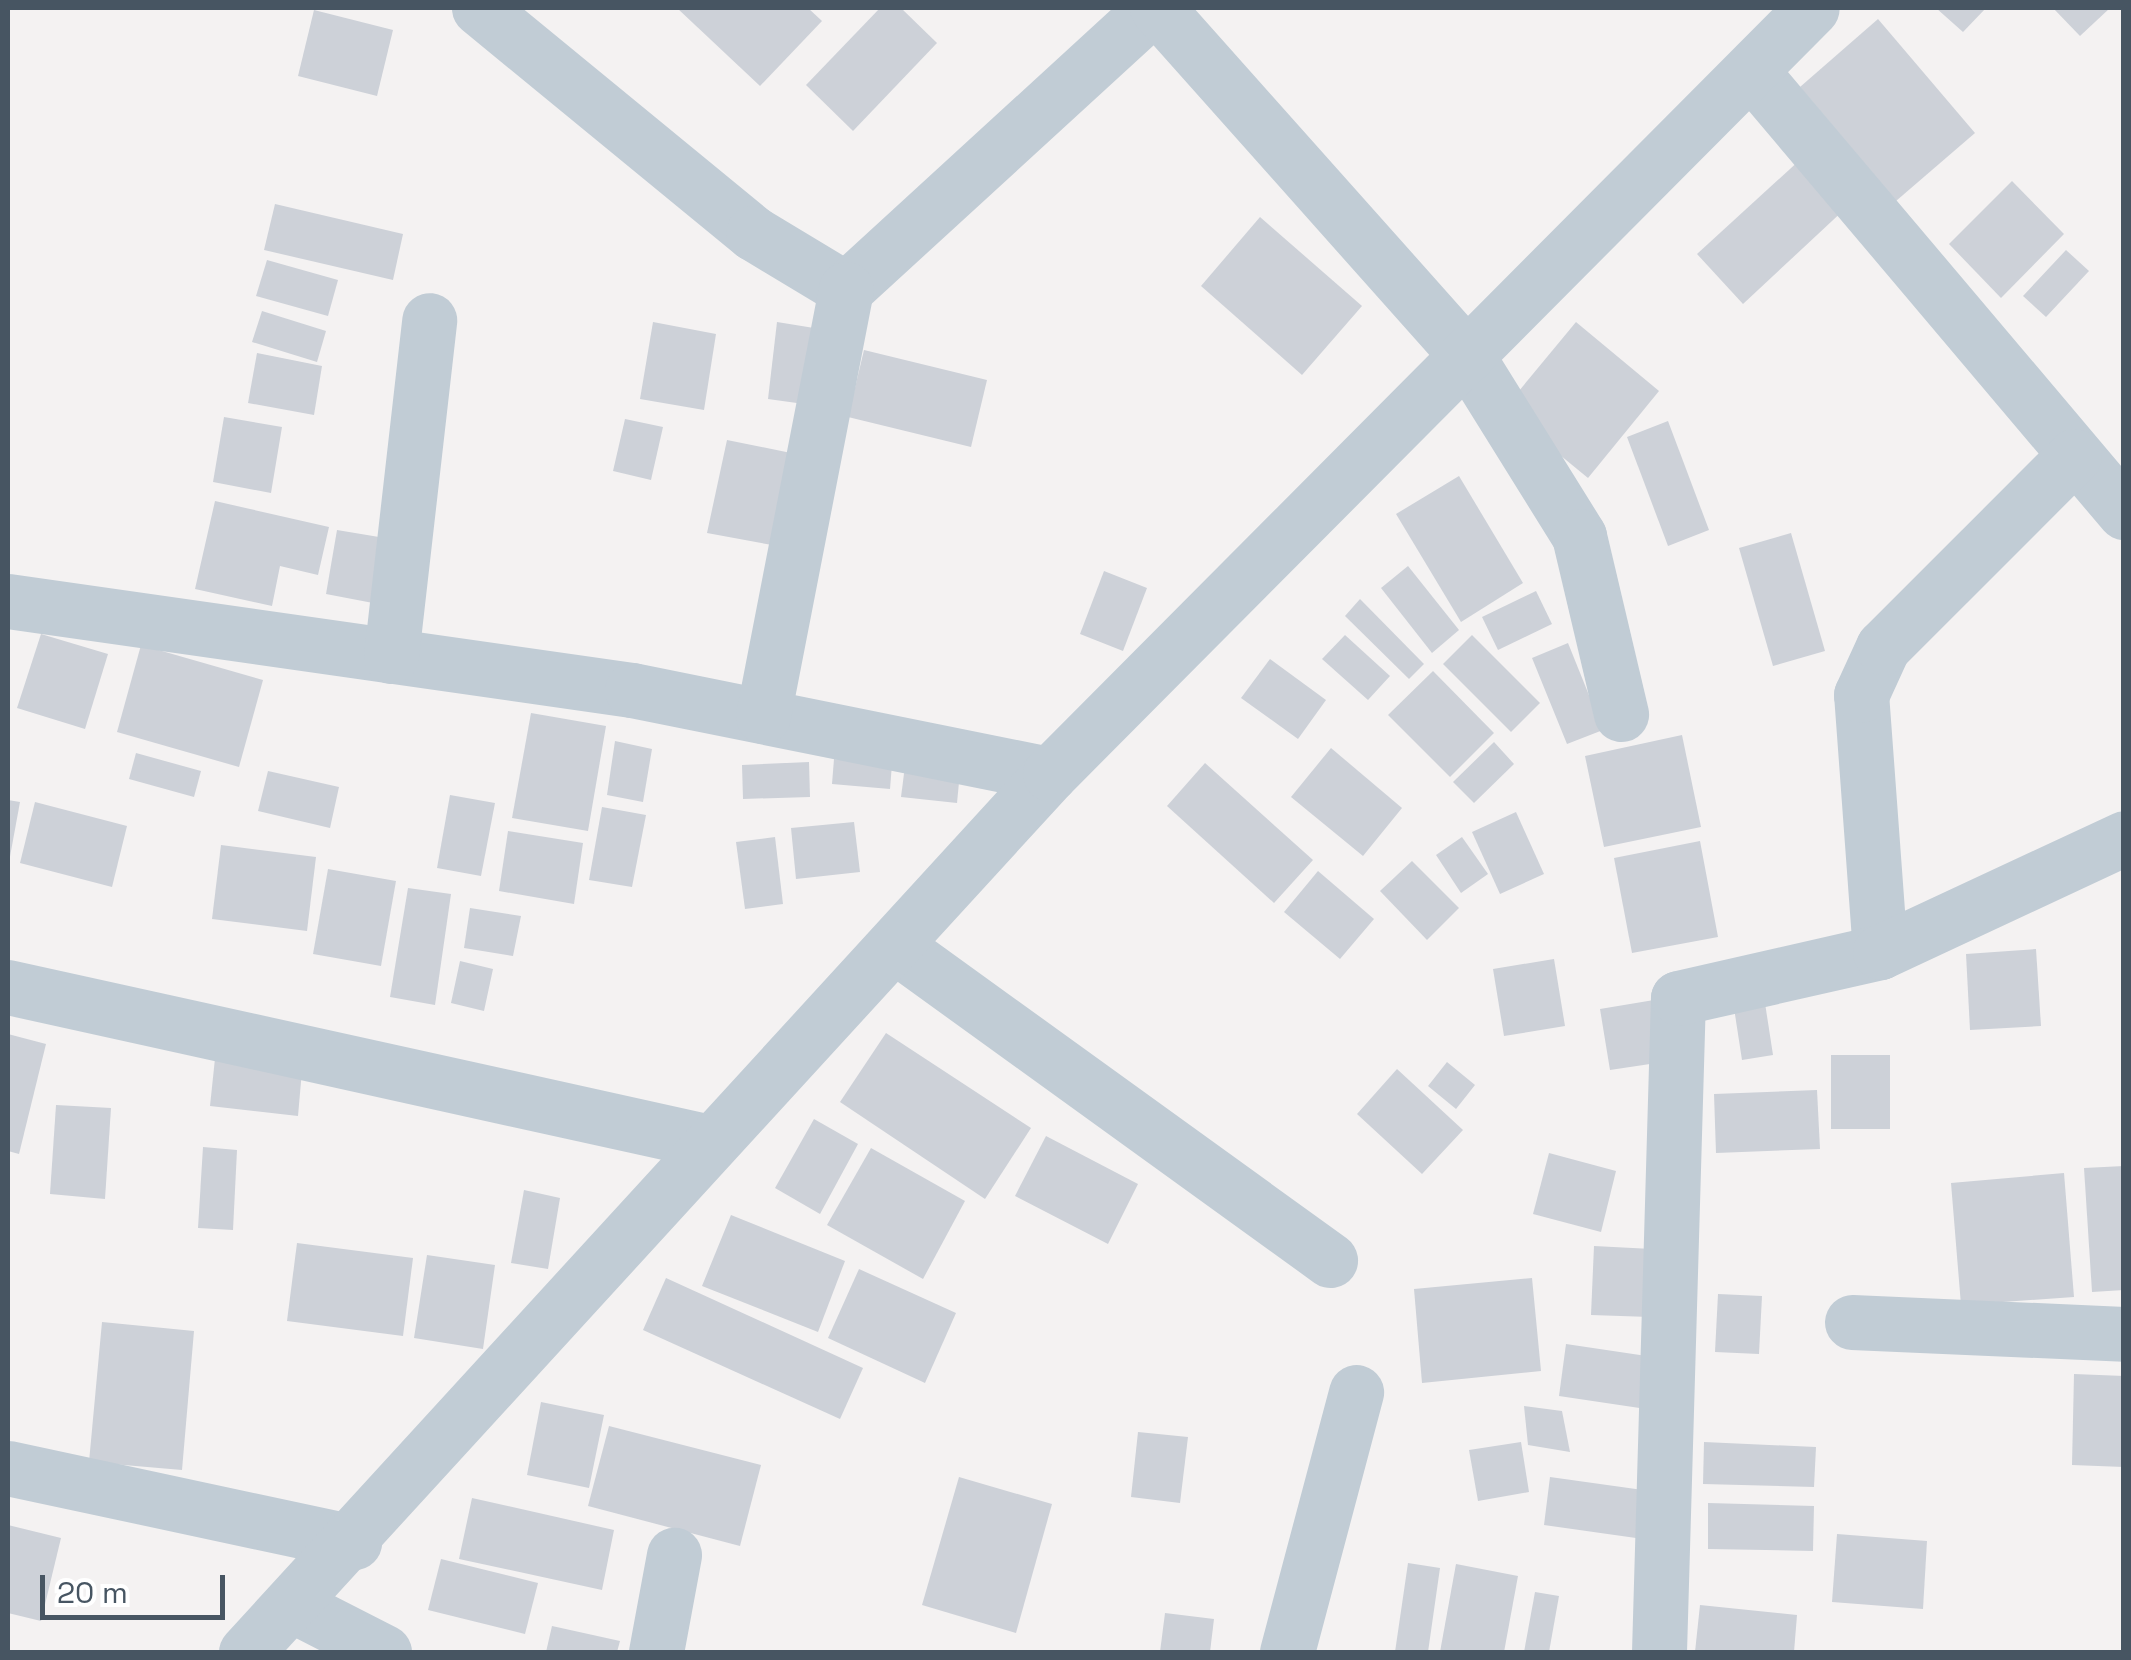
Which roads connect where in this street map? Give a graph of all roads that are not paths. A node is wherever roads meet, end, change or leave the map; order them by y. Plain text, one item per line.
1 (479, 8) edge
2 (1155, 8) edge
3 (1812, 8) edge
4 (1751, 72) junction
5 (846, 289) junction
6 (428, 320) dead end
7 (1468, 356) junction
8 (2074, 456) junction
9 (2124, 512) edge
10 (8, 600) edge
11 (391, 656) junction
12 (1622, 714) dead end
13 (763, 716) junction
14 (1050, 774) junction
15 (2124, 838) edge
16 (898, 948) junction
17 (1880, 952) junction
18 (8, 987) edge
19 (710, 1142) junction
20 (1330, 1260) dead end
21 (1852, 1322) dead end
22 (2124, 1334) edge
23 (1356, 1392) dead end
24 (8, 1468) edge
25 (354, 1542) junction
26 (674, 1555) dead end
27 (296, 1607) junction
28 (246, 1652) edge
29 (384, 1652) edge
30 (656, 1652) edge
31 (1287, 1652) edge
32 (1659, 1652) edge

1 - 5 street
2 - 5 street
2 - 7 street
3 - 4 street
4 - 7 street
4 - 8 street
5 - 13 street
6 - 11 street
7 - 12 street
7 - 14 street
8 - 9 street
8 - 17 street
10 - 11 street
11 - 13 street
13 - 14 street
14 - 16 street
15 - 17 street
16 - 19 street
16 - 20 street
17 - 32 street
18 - 19 street
19 - 25 street
21 - 22 street
23 - 31 street
24 - 25 street
25 - 27 street
26 - 30 street
27 - 28 street
27 - 29 street

